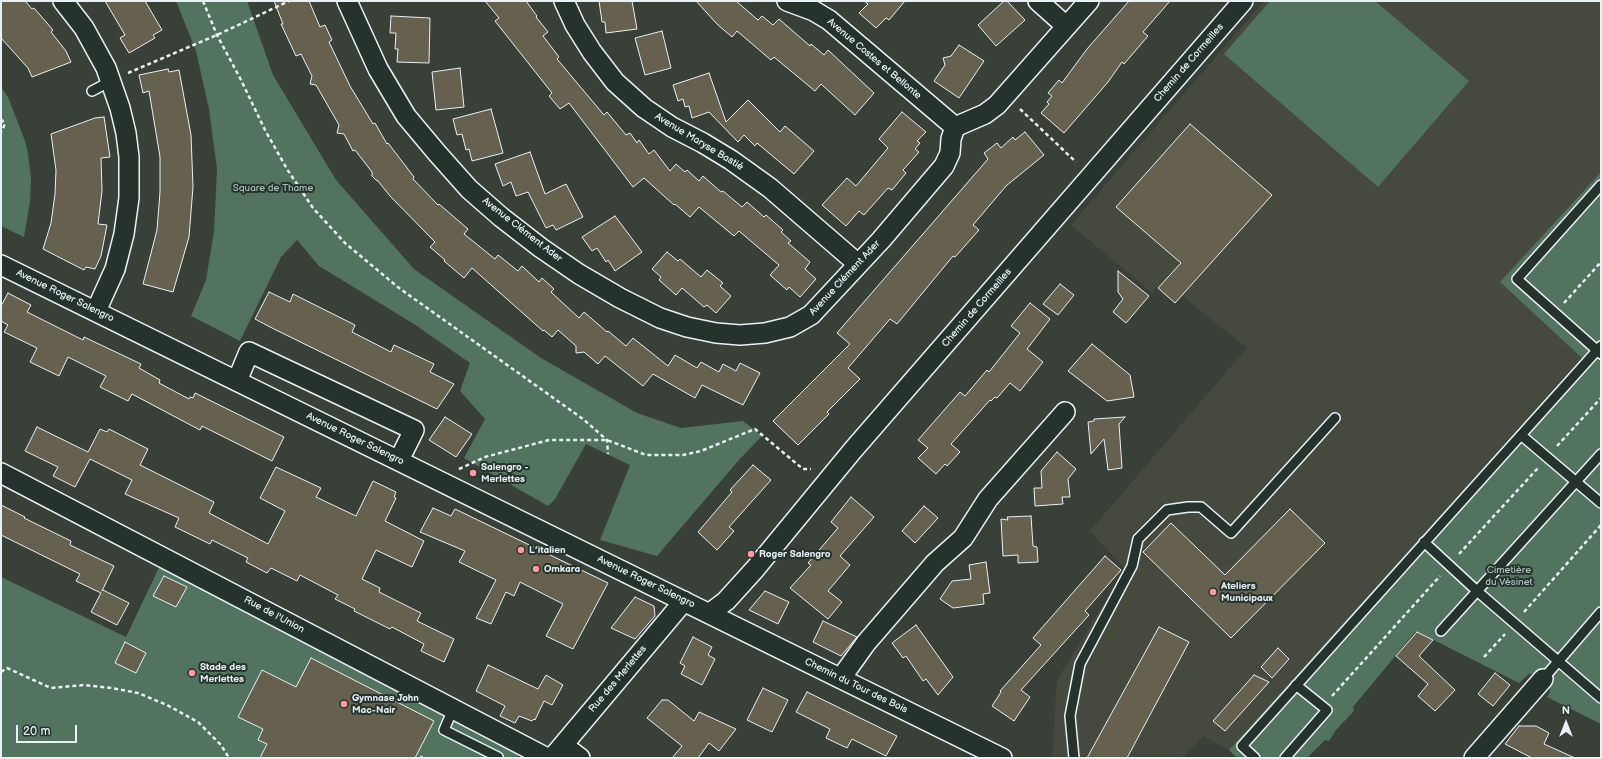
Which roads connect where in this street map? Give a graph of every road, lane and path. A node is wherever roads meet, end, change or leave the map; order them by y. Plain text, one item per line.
1 (63, 1) edge
2 (203, 1) edge
3 (289, 1) edge
4 (348, 1) edge
5 (564, 1) edge
6 (787, 1) edge
7 (1038, 1) edge
8 (1088, 1) edge
9 (1243, 1) edge
10 (1066, 26) junction
11 (217, 35) junction
12 (111, 81) junction
13 (92, 91) dead end
14 (1005, 95) junction
15 (1, 119) edge
16 (955, 126) junction
17 (1, 132) edge
18 (1078, 164) dead end
19 (1601, 185) edge
20 (1601, 262) edge
21 (858, 264) junction
22 (1, 265) edge
23 (96, 311) junction
24 (1555, 312) junction
25 (1600, 350) edge
26 (237, 381) junction
27 (1601, 398) edge
28 (1065, 412) dead end
29 (1335, 418) dead end
30 (1521, 435) junction
31 (607, 440) junction
32 (608, 454) dead end
33 (1601, 454) edge
34 (1547, 457) junction
35 (399, 460) junction
36 (458, 469) dead end
37 (812, 469) dead end
38 (1, 473) edge
39 (1576, 482) junction
40 (1601, 503) edge
41 (1601, 525) edge
42 (1424, 542) junction
43 (1450, 565) junction
44 (1477, 591) junction
45 (684, 601) junction
46 (1601, 612) edge
47 (710, 613) junction
48 (1514, 623) junction
49 (1441, 631) dead end
50 (1484, 658) dead end
51 (1558, 661) junction
52 (1, 672) edge
53 (841, 678) junction
54 (1543, 679) joint
55 (1296, 685) junction
56 (1601, 698) edge
57 (1322, 706) junction
58 (453, 709) junction
59 (557, 751) edge
60 (498, 756) dead end
61 (229, 758) edge
62 (547, 758) edge
63 (580, 758) edge
64 (1002, 758) edge
65 (1074, 758) edge
66 (1255, 758) edge
67 (1285, 758) edge
68 (1474, 758) edge

1 - 12 street
2 - 11 path
3 - 11 path
4 - 21 street, Avenue Clément Ader
5 - 21 street, Avenue Maryse Bastié
6 - 16 street, Avenue Costes et Bellonte
7 - 10 street
8 - 10 street
9 - 47 street, Chemin de Cormeilles
10 - 14 street
11 - 12 path
11 - 31 path
12 - 13 lane
12 - 23 street
14 - 16 street
14 - 18 path
15 - 17 path
16 - 21 street, Avenue Clément Ader
19 - 24 lane
20 - 24 path
22 - 23 street, Avenue Roger Salengro
23 - 26 street, Avenue Roger Salengro
24 - 25 lane
25 - 30 lane
26 - 35 street, Avenue Roger Salengro
26 - 35 street
27 - 34 path
28 - 53 street
29 - 65 lane
30 - 34 lane
30 - 42 lane
31 - 32 path
31 - 36 path
31 - 37 path
33 - 39 lane
34 - 39 lane
34 - 43 path
35 - 45 street, Avenue Roger Salengro
38 - 58 street, Rue de l'Union
39 - 40 lane
39 - 44 lane
41 - 48 path
42 - 43 lane
42 - 55 lane
43 - 44 lane
43 - 57 path
44 - 48 lane
44 - 49 lane
45 - 47 street, Avenue Roger Salengro
45 - 59 street, Rue des Merlettes
46 - 51 lane
47 - 53 street, Chemin du Tour des Bois
48 - 50 path
48 - 51 lane
51 - 54 lane
51 - 56 lane
52 - 61 path
53 - 64 street, Chemin du Tour des Bois
54 - 68 street
55 - 57 lane
55 - 66 lane
57 - 67 lane
58 - 60 lane
58 - 62 street, Rue de l'Union
59 - 63 street

